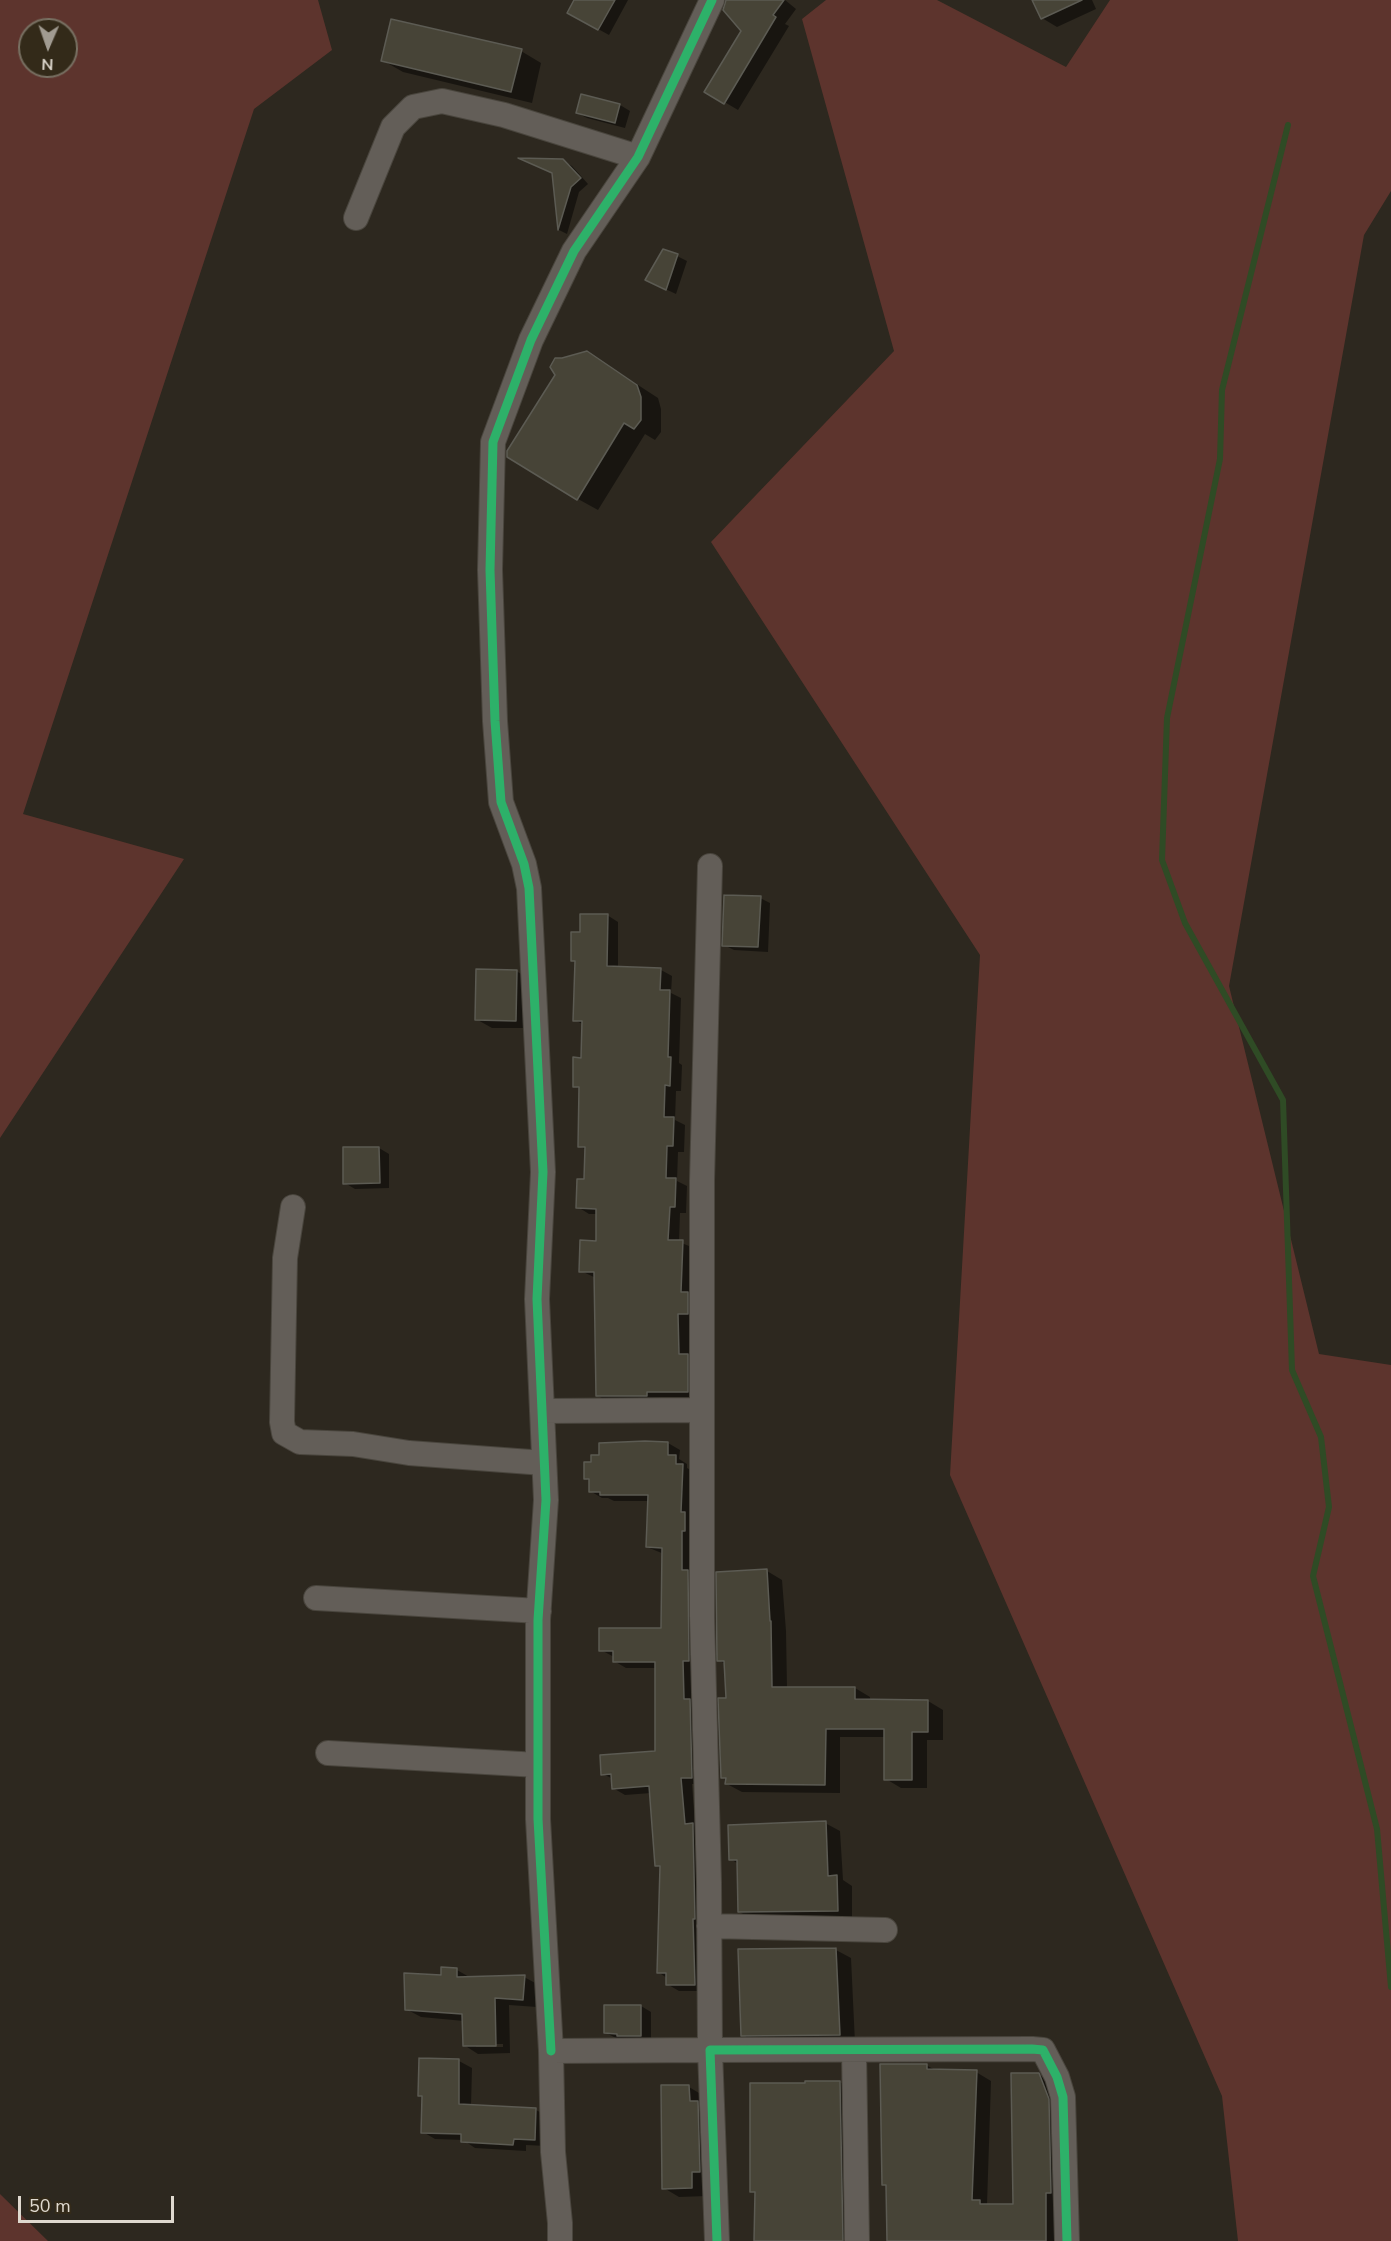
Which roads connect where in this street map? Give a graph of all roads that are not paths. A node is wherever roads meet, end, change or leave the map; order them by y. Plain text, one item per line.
1 (712, 0) edge
2 (639, 157) junction
3 (356, 218) dead end
4 (710, 866) dead end
5 (293, 1207) dead end
6 (702, 1410) junction
7 (542, 1411) junction
8 (544, 1463) junction
9 (316, 1598) dead end
10 (539, 1611) junction
11 (328, 1753) dead end
12 (538, 1765) junction
13 (709, 1926) junction
14 (885, 1930) dead end
15 (710, 2050) junction
16 (551, 2051) junction
17 (854, 2051) junction
18 (560, 2241) edge
19 (717, 2241) edge
20 (857, 2241) edge
21 (1067, 2241) edge

1 - 2 street
2 - 3 street
2 - 7 street
4 - 6 street
5 - 8 street
6 - 7 street
6 - 13 street
7 - 8 street
8 - 10 street
9 - 10 street
10 - 12 street
11 - 12 street
12 - 16 street
13 - 14 street
13 - 15 street
15 - 16 street
15 - 17 street
15 - 19 street
16 - 18 street
17 - 20 street
17 - 21 street

